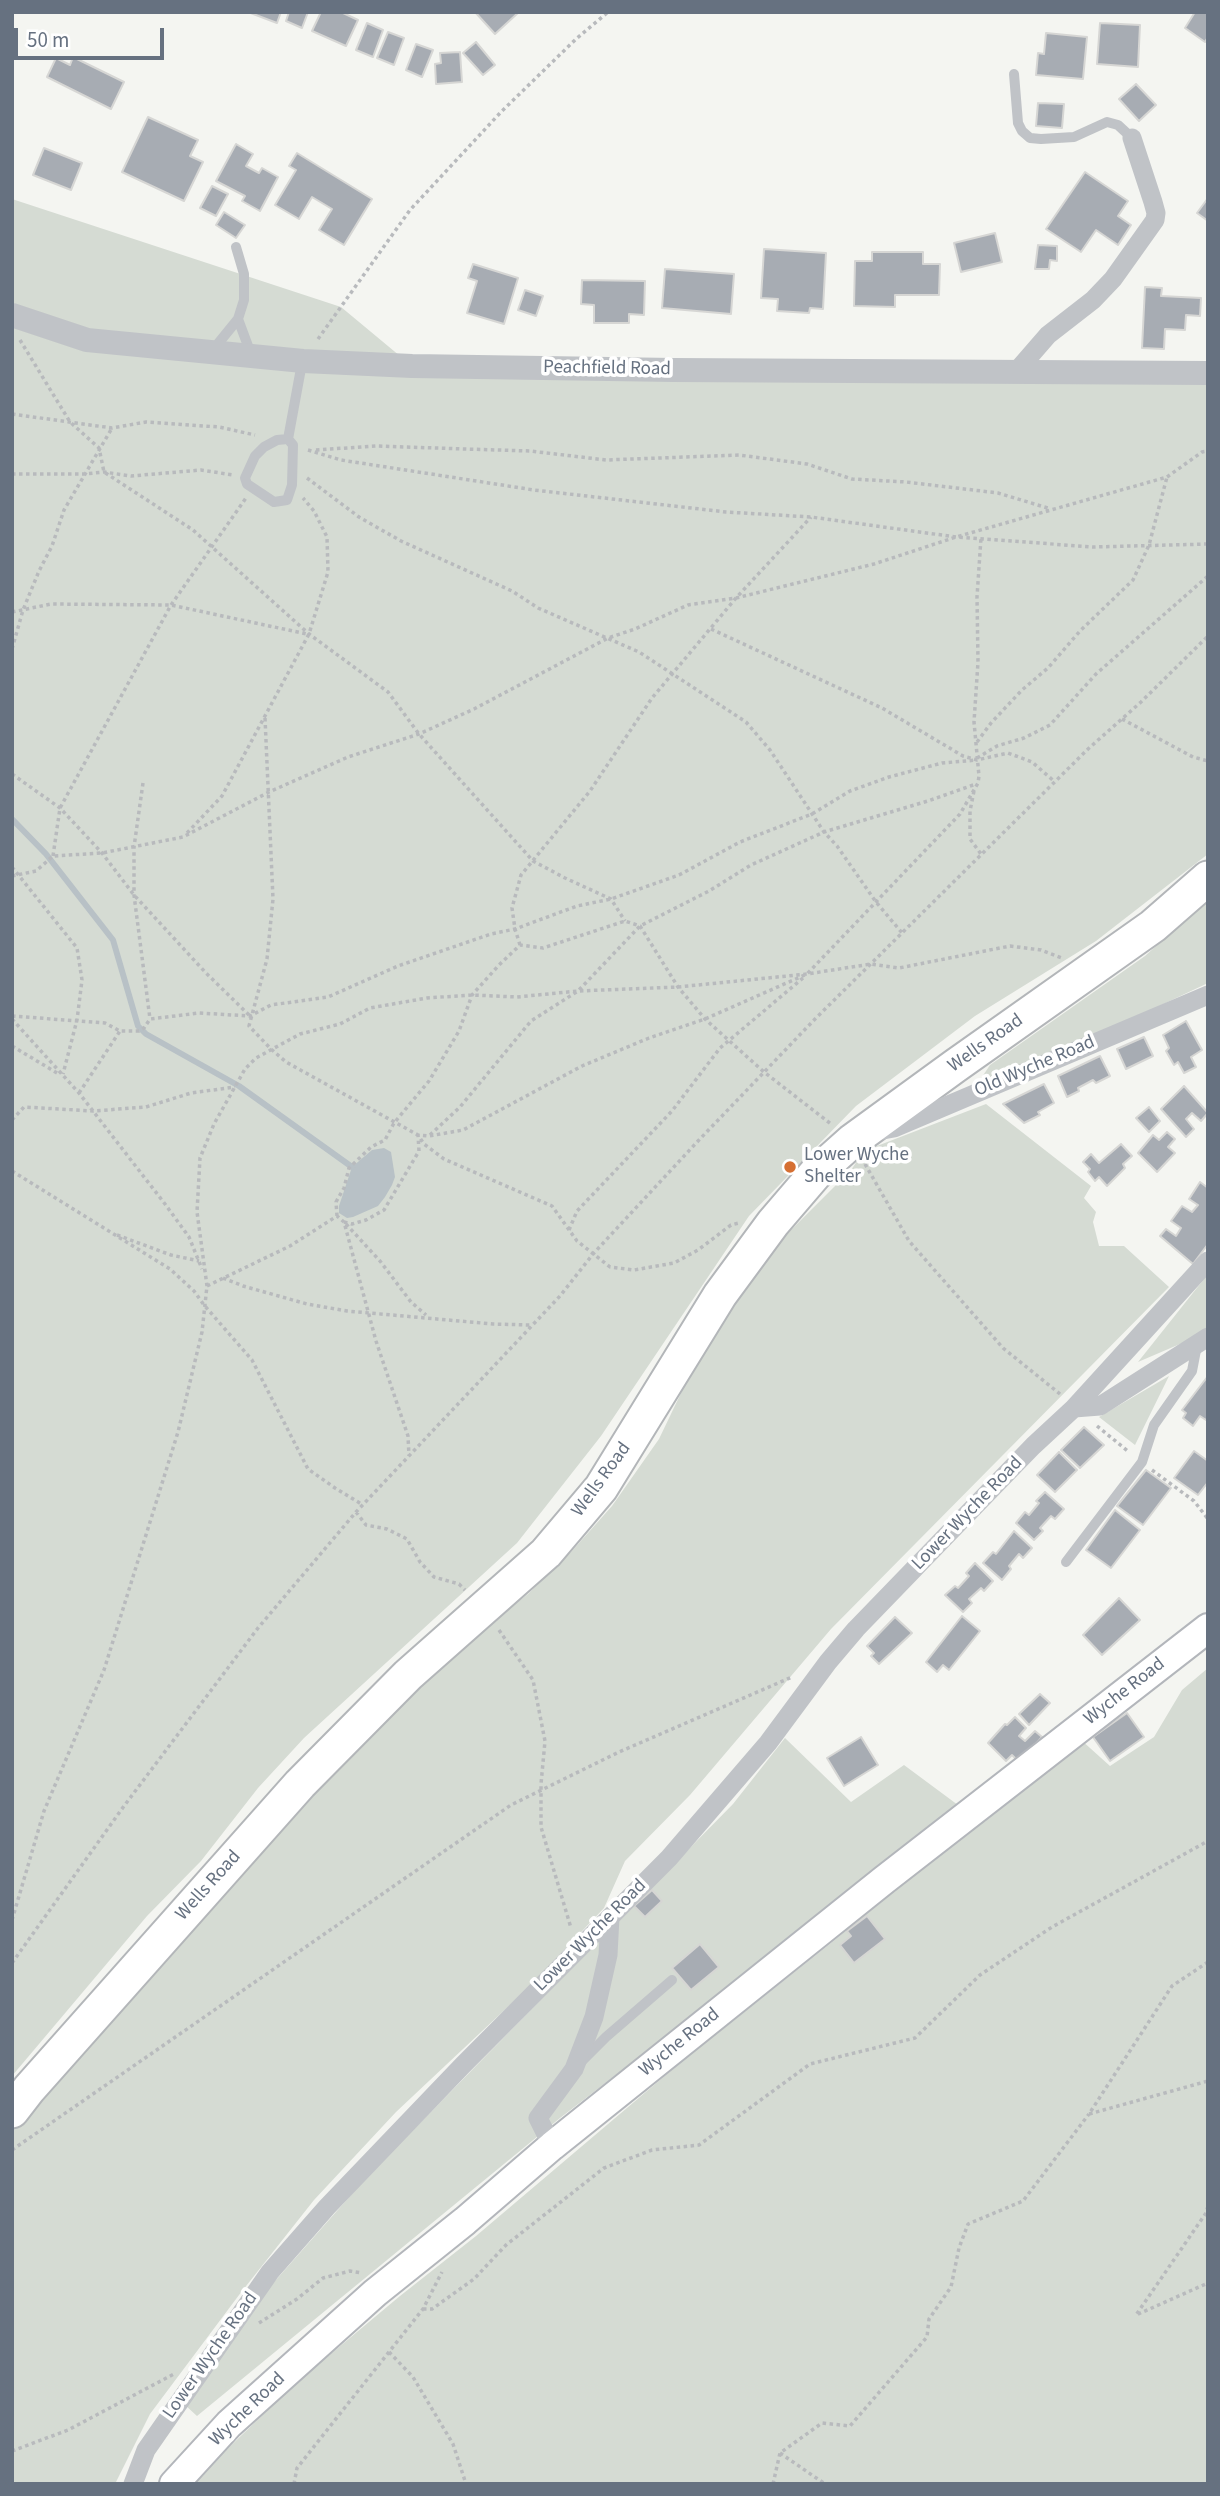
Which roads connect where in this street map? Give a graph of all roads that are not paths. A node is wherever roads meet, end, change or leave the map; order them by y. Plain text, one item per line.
1 (1014, 74) dead end
2 (1132, 138) joint
3 (236, 247) dead end
4 (12, 315) edge
5 (238, 319) junction
6 (211, 353) junction
7 (252, 357) junction
8 (303, 361) junction
9 (1015, 373) junction
10 (1208, 373) edge
11 (286, 442) junction
12 (1208, 878) edge
13 (1208, 995) edge
14 (857, 1138) junction
15 (1208, 1261) edge
16 (1202, 1341) edge
17 (1074, 1408) junction
18 (1066, 1562) dead end
19 (1208, 1628) edge
20 (610, 1917) junction
21 (672, 1980) dead end
22 (575, 2069) junction
23 (12, 2111) edge
24 (552, 2146) junction
25 (134, 2484) edge
26 (174, 2484) edge

1 - 2 lane
2 - 9 street
3 - 5 lane
4 - 6 street, Peachfield Road
5 - 6 lane
5 - 7 lane
6 - 7 street, Peachfield Road
7 - 8 street, Peachfield Road
8 - 9 street, Peachfield Road
8 - 11 lane
9 - 10 street, Peachfield Road
11 - 11 lane
12 - 14 highway, Wells Road
13 - 14 street, Old Wyche Road
14 - 23 highway, Wells Road
15 - 17 street, Lower Wyche Road
16 - 17 street
16 - 18 lane
17 - 20 street, Lower Wyche Road
19 - 24 main road, Wyche Road
20 - 22 street
20 - 25 street, Lower Wyche Road
21 - 22 lane
22 - 24 street
24 - 26 main road, Wyche Road

